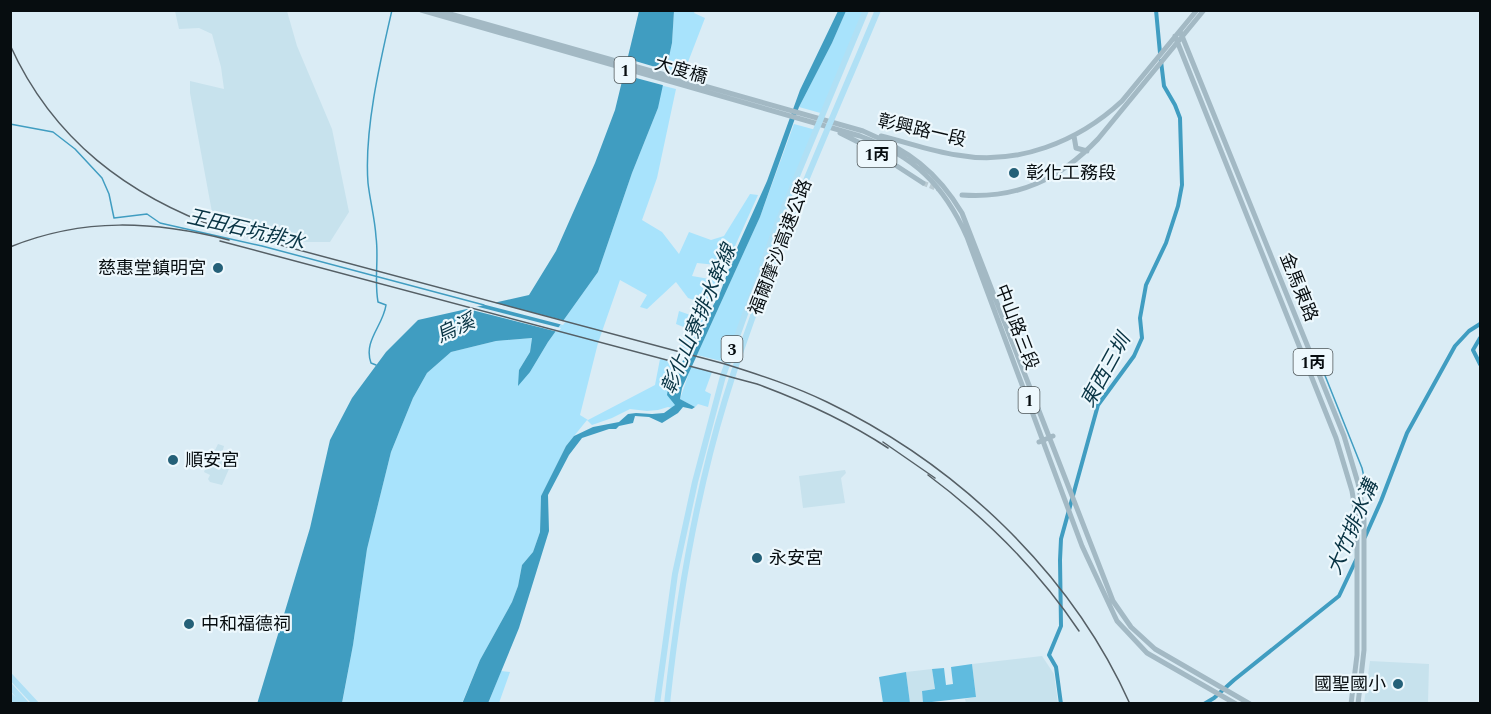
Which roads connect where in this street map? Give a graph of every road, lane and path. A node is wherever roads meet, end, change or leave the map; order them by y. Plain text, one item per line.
1 (421, 10) edge
2 (436, 10) edge
3 (866, 10) edge
4 (878, 10) edge
5 (1197, 10) edge
6 (1204, 10) edge
7 (1179, 37) junction
8 (1160, 59) junction
9 (1094, 123) junction
10 (830, 128) junction
11 (863, 131) junction
12 (1074, 136) junction
13 (1098, 139) junction
14 (1087, 151) junction
15 (923, 183) tunnel mouth
16 (962, 195) dead end
17 (1046, 439) junction
18 (1091, 543) junction
19 (1080, 547) junction
20 (11, 676) edge
21 (10, 687) edge
22 (1215, 688) junction
23 (10, 696) edge
24 (1234, 700) edge
25 (19, 704) edge
26 (26, 704) edge
27 (36, 704) edge
28 (657, 704) edge
29 (667, 704) edge
30 (1251, 704) edge
31 (1351, 704) edge
32 (1358, 704) edge

1 - 10 main road, 大度橋 / 1
2 - 11 main road, 大度橋 / 1
3 - 28 highway, 福爾摩沙高速公路 / 3
4 - 29 highway, 福爾摩沙高速公路 / 3
5 - 7 main road, 彰興路一段
6 - 7 main road, 彰興路一段
7 - 8 main road, 彰興路一段 / 1丙
7 - 31 main road, 金馬東路 / 1丙
7 - 32 main road, 金馬東路 / 1丙
8 - 9 main road, 彰興路一段 / 1丙
8 - 13 main road, 彰興路一段 / 1丙
9 - 12 main road, 彰興路一段 / 1丙
9 - 13 main road
10 - 15 main road, 彰興路一段 / 1丙
10 - 17 main road, 中山路三段 / 1
11 - 12 main road, 彰興路一段 / 1丙
11 - 17 main road, 中山路三段 / 1
12 - 14 main road
13 - 14 main road, 彰興路一段 / 1丙
14 - 16 main road, 彰興路一段 / 1丙
17 - 18 main road, 中山路三段 / 1
17 - 19 main road, 中山路三段 / 1
18 - 19 main road
18 - 22 main road, 中山路三段 / 1
19 - 22 main road, 中山路三段 / 1
20 - 27 highway
21 - 26 highway
22 - 24 main road, 1
23 - 25 highway
24 - 30 main road, 1

